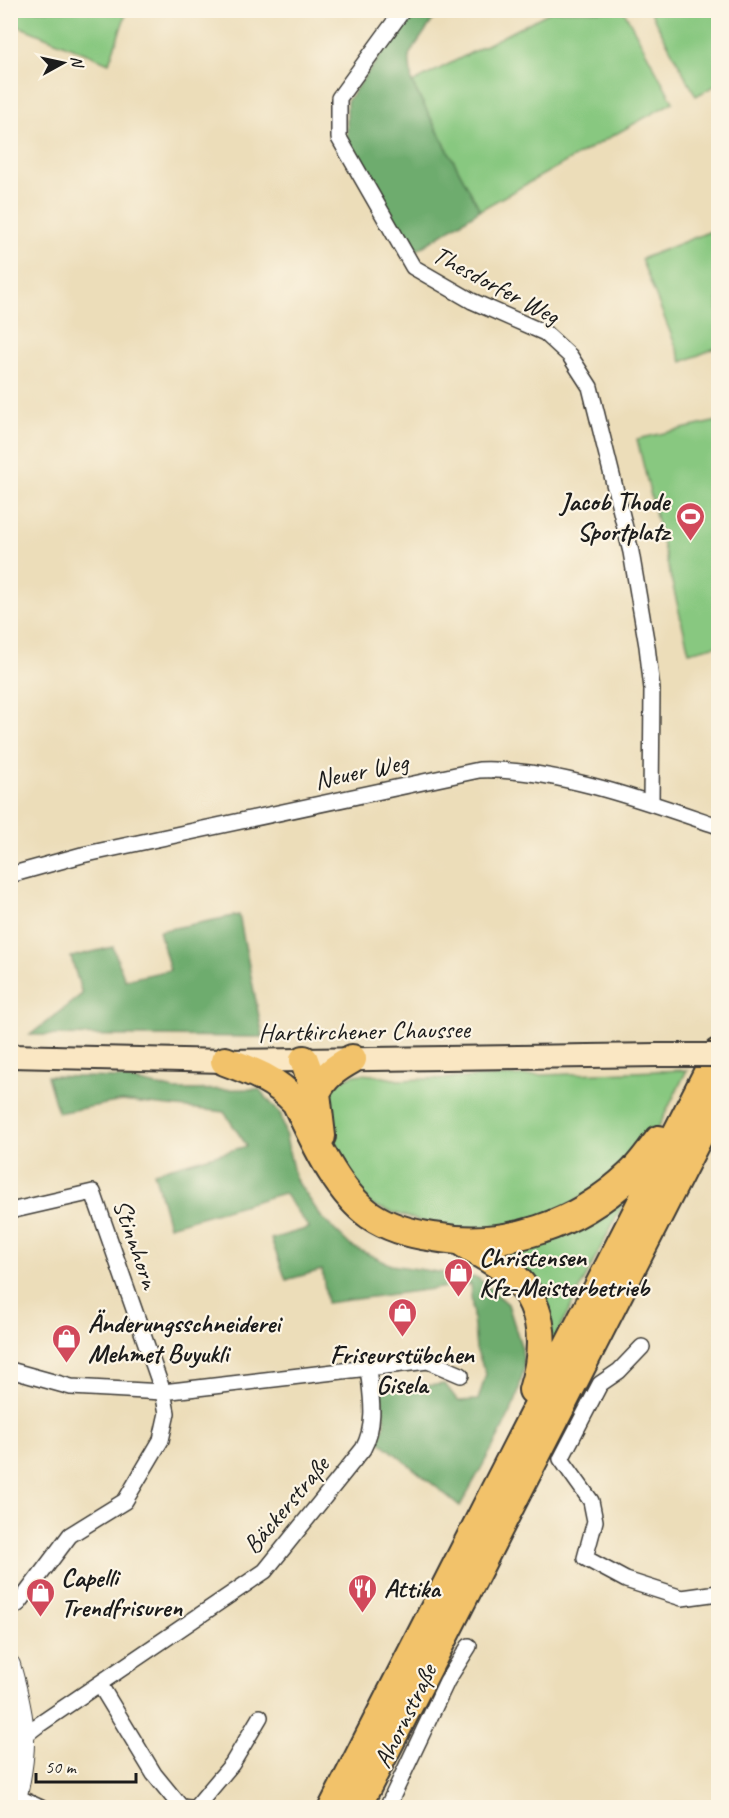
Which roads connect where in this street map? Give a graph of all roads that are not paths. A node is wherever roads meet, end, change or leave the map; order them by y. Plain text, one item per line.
1 (403, 10) edge
2 (651, 803) junction
3 (718, 826) edge
4 (10, 875) edge
5 (718, 1054) edge
6 (10, 1056) edge
7 (352, 1059) junction
8 (304, 1060) junction
9 (225, 1061) junction
10 (306, 1097) junction
11 (706, 1099) edge
12 (10, 1211) edge
13 (462, 1242) junction
14 (642, 1347) dead end
15 (368, 1368) junction
16 (10, 1370) edge
17 (461, 1375) dead end
18 (163, 1392) junction
19 (512, 1455) junction
20 (718, 1593) edge
21 (10, 1610) edge
22 (469, 1646) dead end
23 (10, 1665) edge
24 (100, 1685) junction
25 (260, 1717) dead end
26 (18, 1741) edge
27 (16, 1802) edge
28 (41, 1808) edge
29 (189, 1808) edge
30 (195, 1808) edge
31 (333, 1808) edge
32 (356, 1808) edge
33 (387, 1808) edge

1 - 2 street, Thesdorfer Weg
2 - 3 street, Neuer Weg
2 - 4 street, Neuer Weg
5 - 7 main road, Hartkirchener Chaussee, bridge
5 - 11 highway
6 - 9 main road, Hartkirchener Chaussee
7 - 8 main road, Hartkirchener Chaussee
7 - 10 highway
8 - 9 main road, Hartkirchener Chaussee
8 - 10 highway
9 - 10 highway
10 - 13 highway
11 - 13 highway
11 - 19 highway
11 - 32 highway
12 - 18 street, Stinnhorn
13 - 19 highway
14 - 20 street
15 - 17 street
15 - 18 street
15 - 24 street, Bäckerstraße
16 - 18 street
18 - 21 street
19 - 31 highway
22 - 33 street, Ahornstraße
23 - 26 street
24 - 26 street, Bäckerstraße
24 - 29 street
25 - 30 street
26 - 27 street
27 - 28 street

